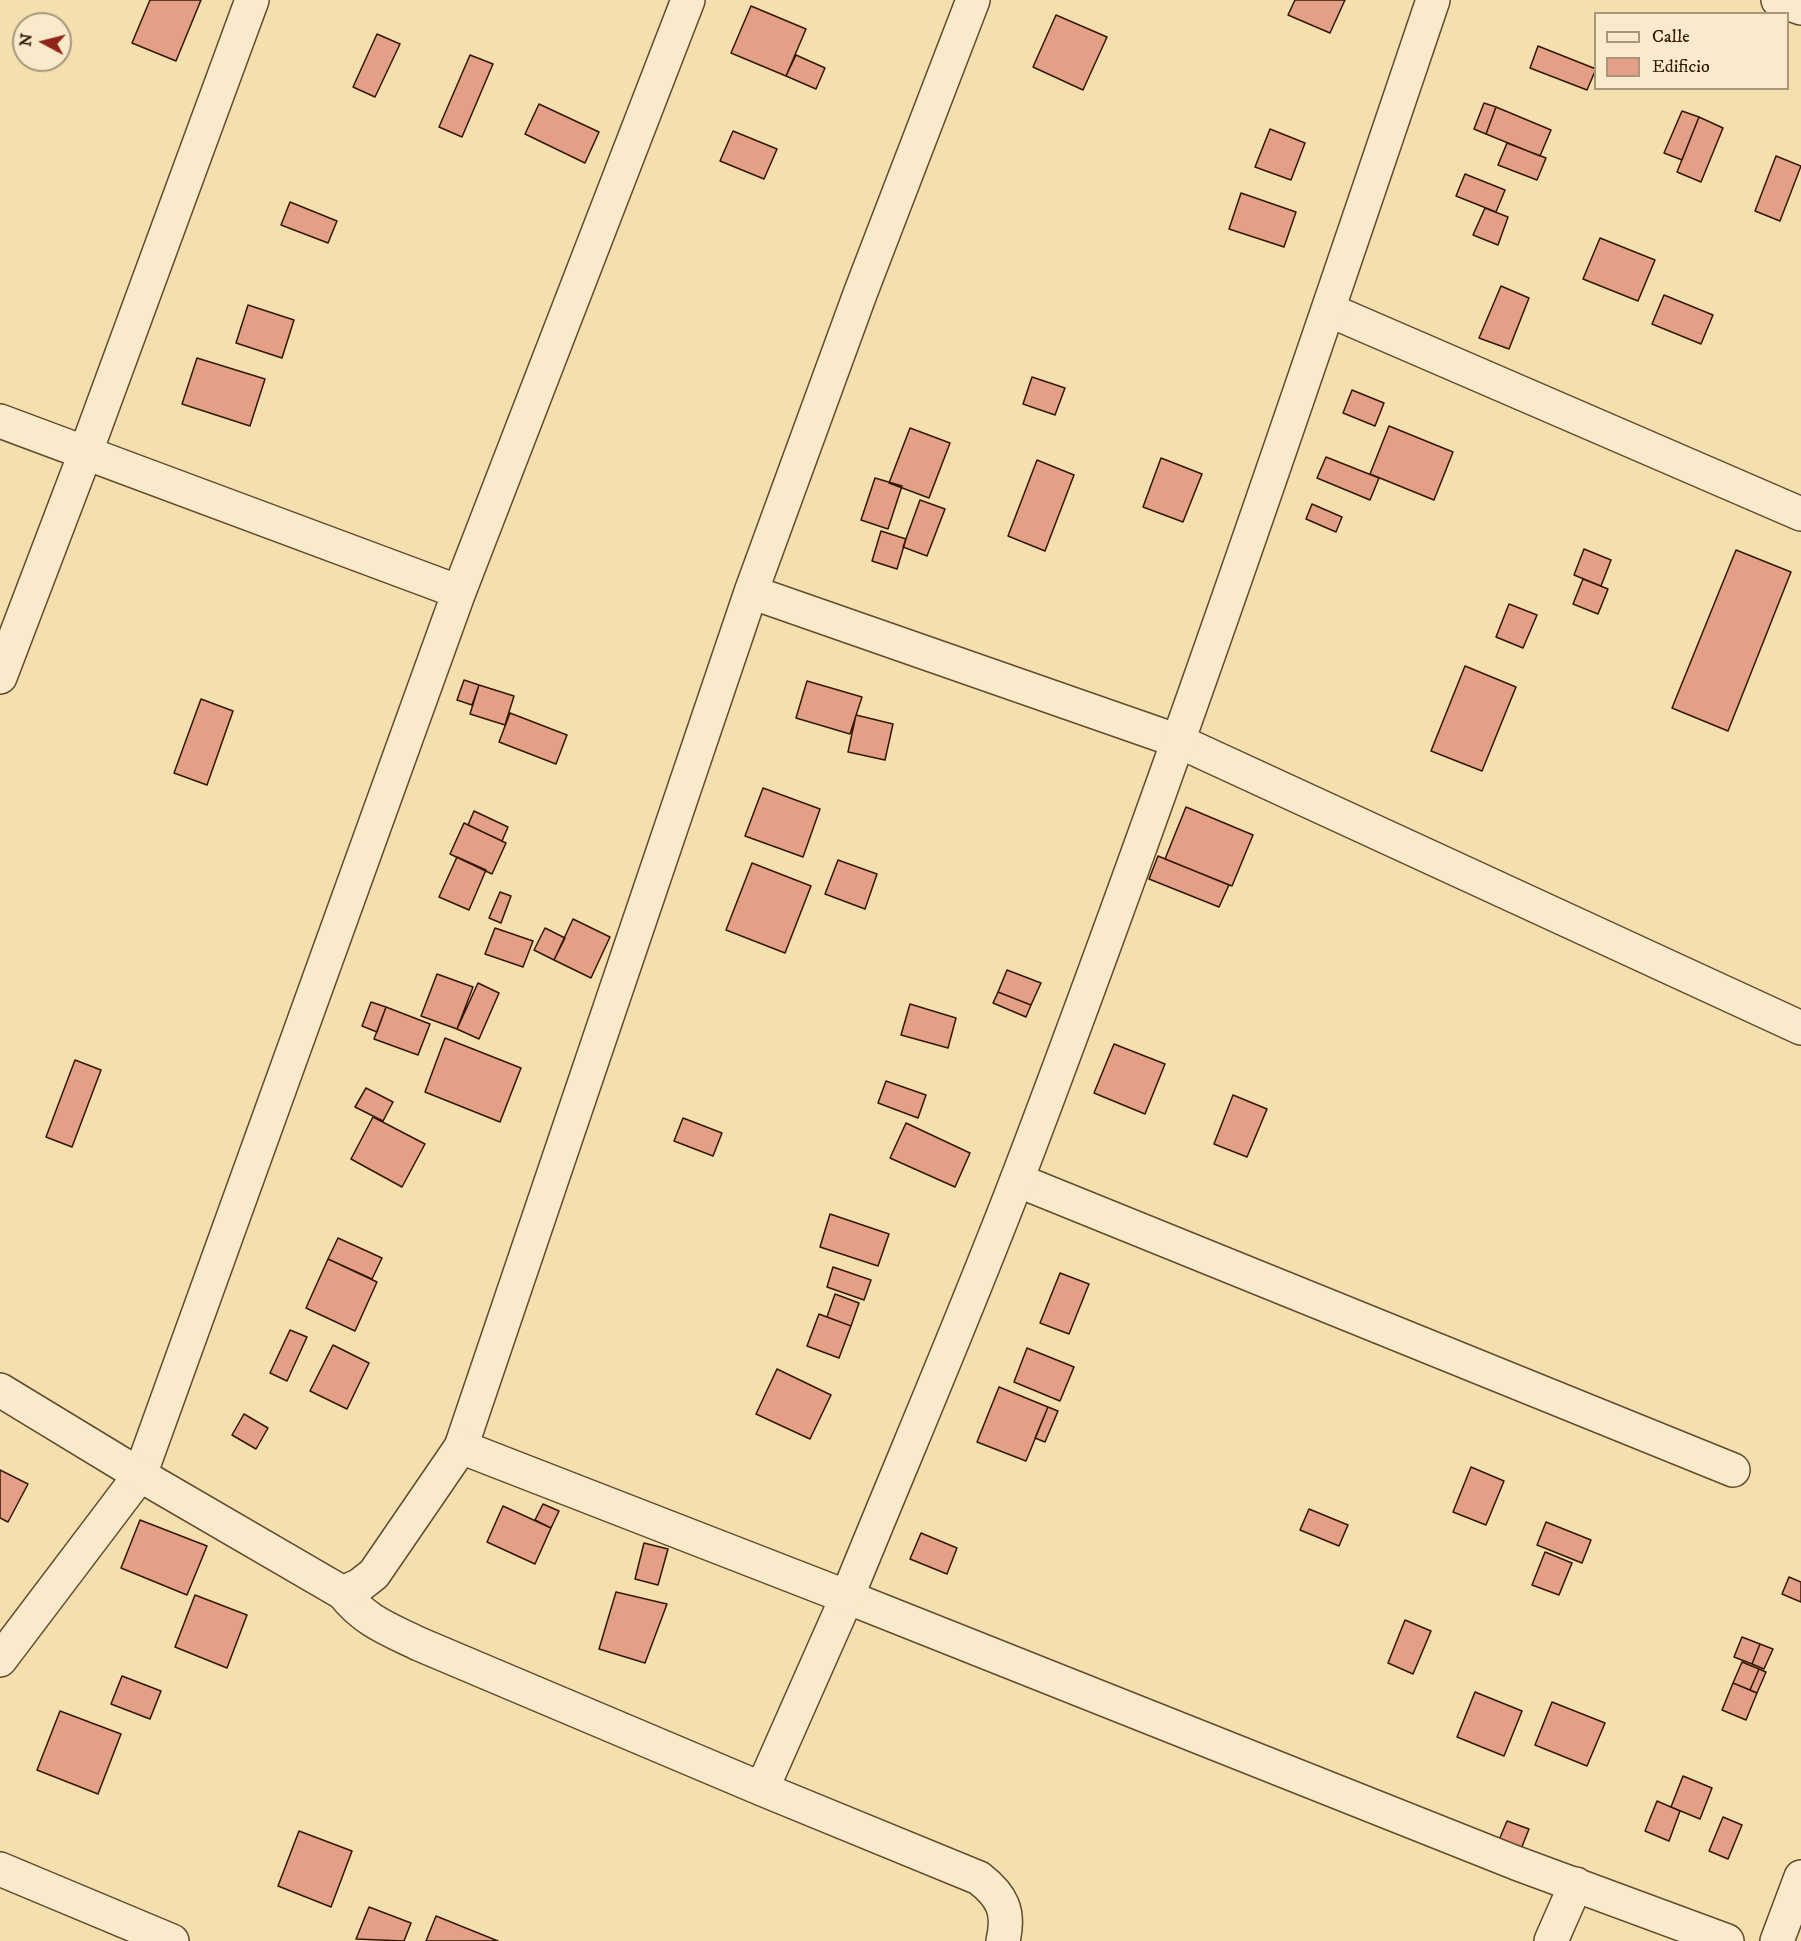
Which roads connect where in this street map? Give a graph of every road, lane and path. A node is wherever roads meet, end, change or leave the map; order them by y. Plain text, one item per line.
1 (252, 0) edge
2 (688, 0) edge
3 (973, 0) edge
4 (1433, 0) edge
5 (1778, 0) edge
6 (1801, 8) edge
7 (1329, 310) junction
8 (0, 421) edge
9 (85, 454) junction
10 (1801, 514) edge
11 (459, 592) junction
12 (751, 592) junction
13 (0, 677) edge
14 (1178, 741) junction
15 (1801, 1028) edge
16 (1017, 1180) junction
17 (0, 1390) edge
18 (461, 1447) junction
19 (1733, 1470) dead end
20 (140, 1475) junction
21 (342, 1593) junction
22 (847, 1597) junction
23 (0, 1660) edge
24 (762, 1789) junction
25 (0, 1869) edge
26 (1801, 1877) edge
27 (1576, 1884) junction
28 (172, 1941) edge
29 (1003, 1941) edge
30 (1551, 1941) edge
31 (1727, 1941) edge
32 (1777, 1941) edge

1 - 9 street
2 - 11 street
3 - 12 street
4 - 7 street
5 - 6 street
7 - 10 street
7 - 14 street
8 - 9 street
9 - 11 street
9 - 13 street
11 - 20 street
12 - 14 street
12 - 18 street
14 - 15 street
14 - 16 street
16 - 19 street
16 - 22 street
17 - 20 street
18 - 21 street
18 - 22 street
20 - 21 street
20 - 23 street
21 - 24 street
22 - 24 street
22 - 27 street
24 - 29 street
25 - 28 street
26 - 32 street
27 - 30 street
27 - 31 street

